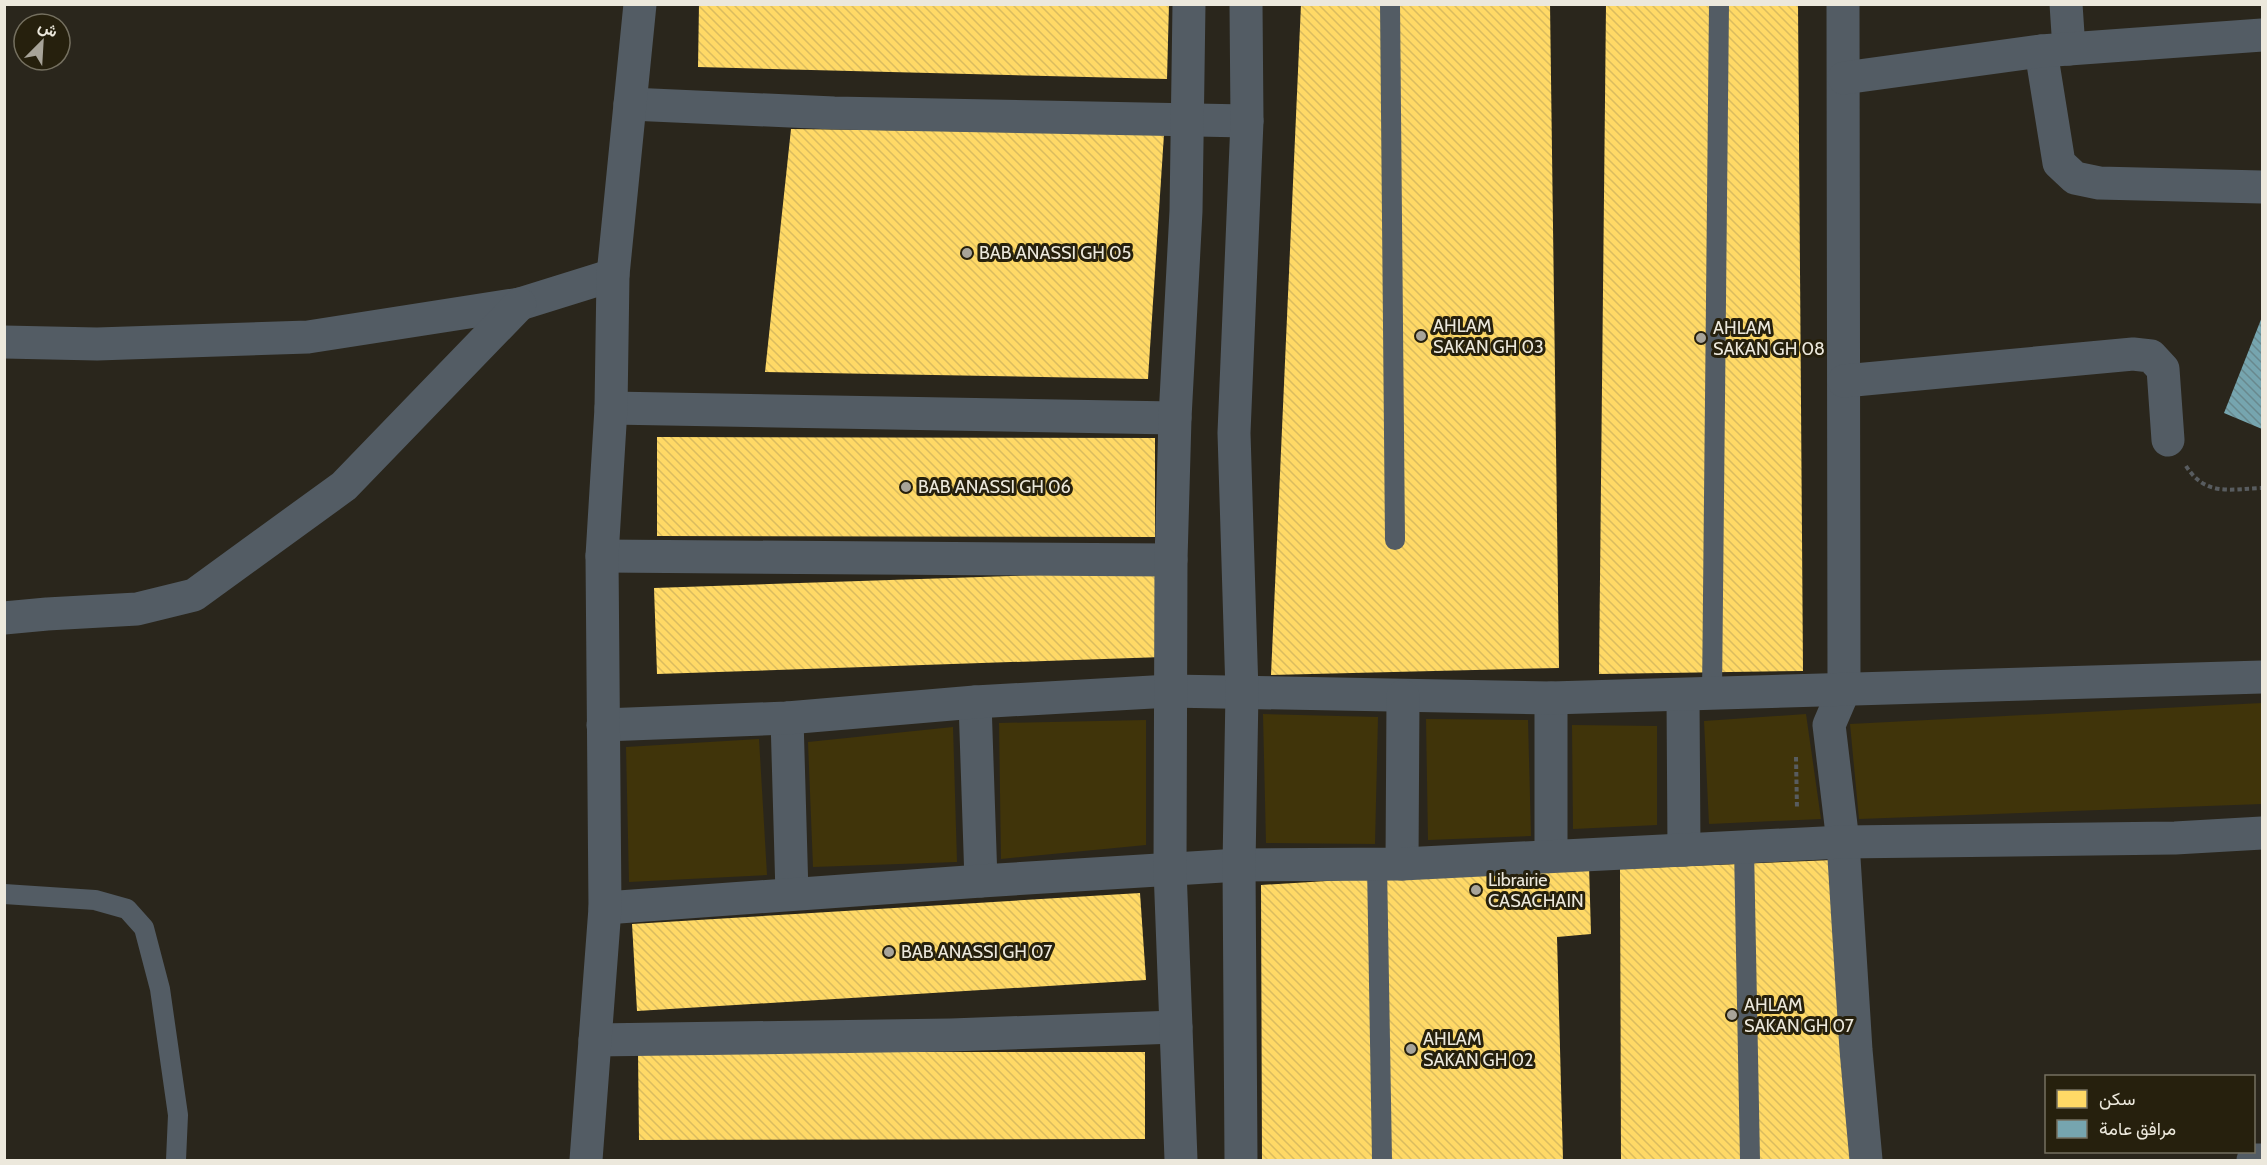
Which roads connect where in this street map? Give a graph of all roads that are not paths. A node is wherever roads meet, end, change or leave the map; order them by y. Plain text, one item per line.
1 (640, 4) edge
2 (1189, 4) edge
3 (1246, 4) edge
4 (1390, 4) edge
5 (1719, 4) edge
6 (1843, 4) edge
7 (2066, 4) edge
8 (2262, 35) edge
9 (2055, 50) junction
10 (1844, 78) junction
11 (630, 104) junction
12 (1186, 120) junction
13 (1247, 120) junction
14 (2262, 187) edge
15 (613, 275) junction
16 (520, 304) junction
17 (4, 342) edge
18 (1844, 381) junction
19 (611, 408) junction
20 (1175, 417) junction
21 (2168, 440) road end
22 (1395, 540) dead end
23 (602, 556) junction
24 (1171, 560) junction
25 (4, 618) edge
26 (2262, 677) edge
27 (1844, 690) junction
28 (1170, 691) junction
29 (1242, 692) junction
30 (1698, 695) junction
31 (1403, 696) junction
32 (1551, 698) junction
33 (975, 702) junction
34 (787, 718) junction
35 (603, 726) junction
36 (2262, 833) edge
37 (1843, 842) junction
38 (1744, 847) junction
39 (1684, 850) junction
40 (1551, 856) junction
41 (1390, 864) junction
42 (1239, 865) junction
43 (1170, 869) junction
44 (981, 881) junction
45 (4, 894) edge
46 (792, 894) junction
47 (605, 908) junction
48 (1176, 1027) junction
49 (595, 1040) junction
50 (2262, 1160) edge
51 (176, 1161) edge
52 (586, 1161) edge
53 (1181, 1161) edge
54 (1241, 1161) edge
55 (1382, 1161) edge
56 (1750, 1161) edge
57 (1866, 1161) edge
58 (2253, 1161) edge

1 - 11 street
2 - 12 street
3 - 13 street
4 - 22 lane
5 - 30 lane
6 - 10 street
7 - 9 street
8 - 9 street
9 - 10 street
9 - 14 street
10 - 18 street
11 - 12 street
11 - 15 street
12 - 13 street
12 - 20 street
13 - 29 street
15 - 16 street
15 - 19 street
16 - 17 street
16 - 25 street
18 - 21 street
18 - 27 street
19 - 20 street
19 - 23 street
20 - 24 street
23 - 24 street
23 - 35 street
24 - 28 street
26 - 27 street
27 - 30 street
27 - 37 street
28 - 29 street
28 - 33 street
28 - 43 street
29 - 31 street
29 - 42 street
30 - 32 street
30 - 39 street
31 - 32 street
31 - 41 street
32 - 40 street
33 - 34 street
33 - 44 street
34 - 35 street
34 - 46 street
35 - 47 street
36 - 37 street
37 - 38 street
37 - 57 street
38 - 39 street
38 - 56 lane
39 - 40 street
40 - 41 street
41 - 42 street
41 - 55 lane
42 - 43 street
42 - 54 street
43 - 44 street
43 - 48 street
44 - 46 street
45 - 51 lane
46 - 47 street
47 - 49 street
48 - 49 street
48 - 53 street
49 - 52 street
50 - 58 street

